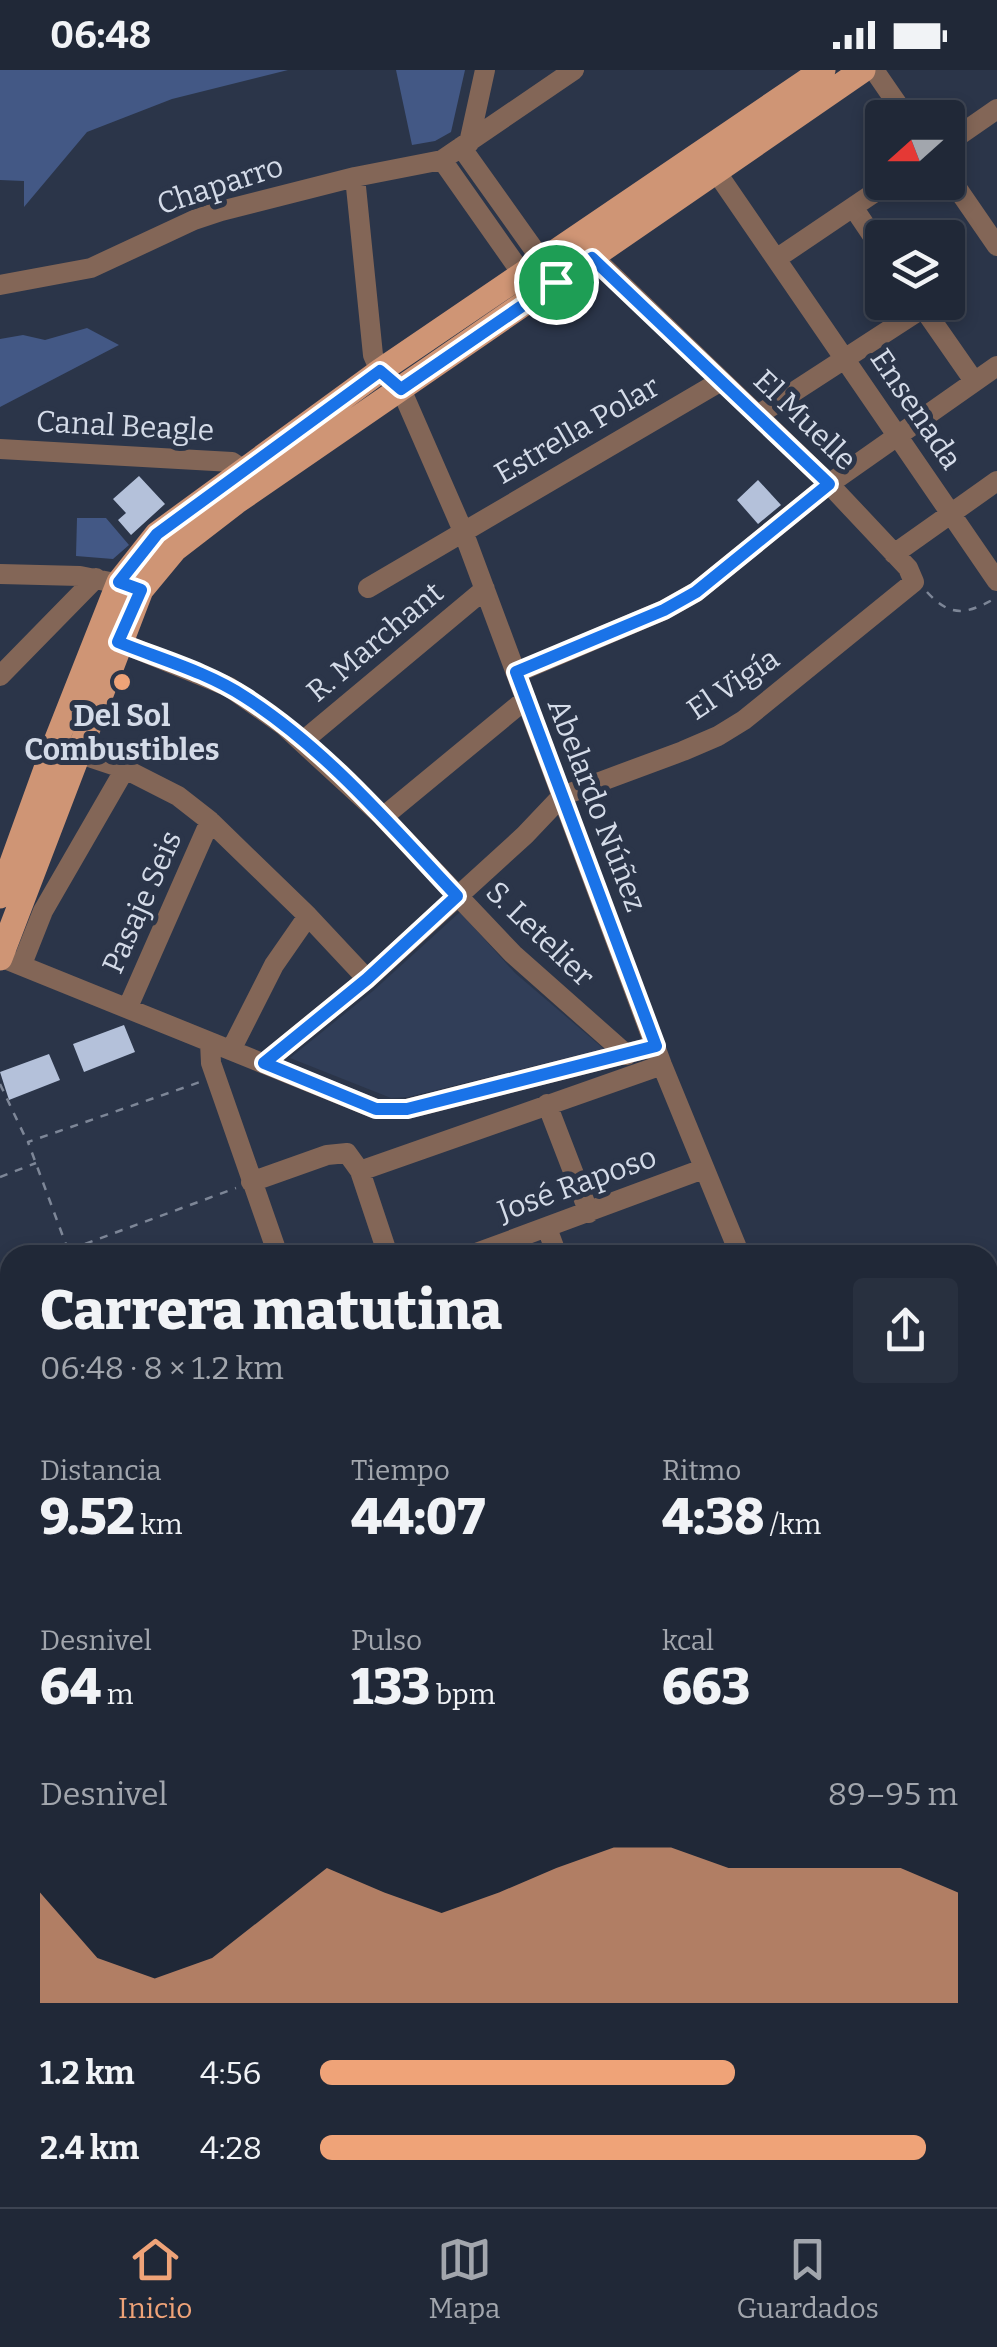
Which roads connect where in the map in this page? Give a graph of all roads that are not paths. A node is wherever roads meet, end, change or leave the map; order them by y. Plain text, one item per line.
1 (485, 70) edge
2 (574, 70) edge
3 (823, 70) edge
4 (863, 70) edge
5 (874, 70) edge
6 (895, 100) edge
7 (997, 109) edge
8 (965, 131) edge
9 (464, 145) junction
10 (442, 160) junction
11 (717, 173) junction
12 (355, 177) junction
13 (865, 200) edge
14 (965, 200) edge
15 (853, 208) junction
16 (865, 225) edge
17 (997, 246) edge
18 (585, 248) junction
19 (776, 259) junction
20 (540, 279) junction
21 (0, 285) edge
22 (899, 320) edge
23 (931, 320) edge
24 (844, 358) junction
25 (997, 366) edge
26 (391, 380) junction
27 (721, 380) junction
28 (974, 381) junction
29 (758, 415) junction
30 (896, 434) junction
31 (0, 449) edge
32 (244, 470) junction
33 (997, 481) edge
34 (829, 484) junction
35 (951, 513) junction
36 (462, 532) junction
37 (894, 554) junction
38 (0, 574) edge
39 (997, 580) edge
40 (914, 582) joint
41 (119, 583) junction
42 (368, 588) dead end
43 (485, 589) junction
44 (118, 642) junction
45 (516, 672) junction
46 (0, 676) edge
47 (526, 699) junction
48 (303, 740) junction
49 (78, 754) junction
50 (126, 769) junction
51 (562, 796) junction
52 (383, 818) junction
53 (210, 821) junction
54 (0, 896) edge
55 (457, 896) junction
56 (308, 916) junction
57 (6, 959) edge
58 (367, 979) junction
59 (128, 1007) junction
60 (210, 1042) junction
61 (231, 1050) junction
62 (659, 1055) junction
63 (627, 1056) junction
64 (264, 1063) junction
65 (547, 1104) junction
66 (357, 1164) junction
67 (703, 1169) junction
68 (251, 1182) junction
69 (589, 1212) junction
70 (547, 1228) junction
71 (274, 1245) edge
72 (385, 1245) edge
73 (499, 1245) edge
74 (553, 1245) edge
75 (736, 1245) edge

1 - 9 street
2 - 9 street, Chaparro
3 - 18 main road
4 - 11 main road
5 - 6 street
7 - 8 street
9 - 10 street, Chaparro
9 - 20 street
10 - 12 street, Chaparro
10 - 20 street
11 - 18 main road
11 - 19 street, Ensenada
12 - 21 street, Chaparro
12 - 26 street, Abelardo Núñez
13 - 15 street
14 - 17 street
15 - 16 street
15 - 19 street
18 - 20 main road
18 - 27 street, El Muelle
19 - 24 street, Ensenada
20 - 26 main road
22 - 24 street
23 - 28 street
24 - 29 street
24 - 30 street, Ensenada
25 - 28 street
26 - 32 main road
26 - 36 street, Abelardo Núñez
26 - 41 main road
27 - 29 street, El Muelle
27 - 36 street, Estrella Polar
28 - 30 street
29 - 34 street, El Muelle
30 - 34 street
30 - 35 street, Ensenada
31 - 32 street, Canal Beagle
32 - 41 main road
33 - 35 street
34 - 37 street, El Muelle
34 - 45 street
35 - 37 street
35 - 39 street, Ensenada
36 - 42 street, Estrella Polar
36 - 43 street, Abelardo Núñez
37 - 40 street, El Muelle
38 - 41 street
40 - 51 street, El Vigía
41 - 44 main road
41 - 46 street
41 - 54 main road
43 - 45 street, Abelardo Núñez
43 - 48 street, R. Marchant
44 - 48 street, S. Letelier
44 - 49 main road
45 - 47 street, Abelardo Núñez
47 - 51 street, Abelardo Núñez
47 - 52 street
48 - 52 street, S. Letelier
49 - 50 street
49 - 57 main road
50 - 53 street
50 - 57 street
51 - 55 street
51 - 62 street, Abelardo Núñez
52 - 55 street, S. Letelier
53 - 56 street
53 - 59 street, Pasaje Seis
55 - 58 street
55 - 63 street, S. Letelier
56 - 58 street
56 - 61 street
57 - 59 street
58 - 64 street
59 - 60 street
60 - 61 street
60 - 68 street
61 - 64 street
62 - 63 street
62 - 65 street
62 - 67 street, Abelardo Núñez
63 - 64 street
65 - 66 street
65 - 69 street
66 - 68 street
66 - 72 street
67 - 69 street, José Raposo
67 - 75 street, Abelardo Núñez
68 - 71 street
69 - 70 street, José Raposo
70 - 73 street, José Raposo
70 - 74 street

